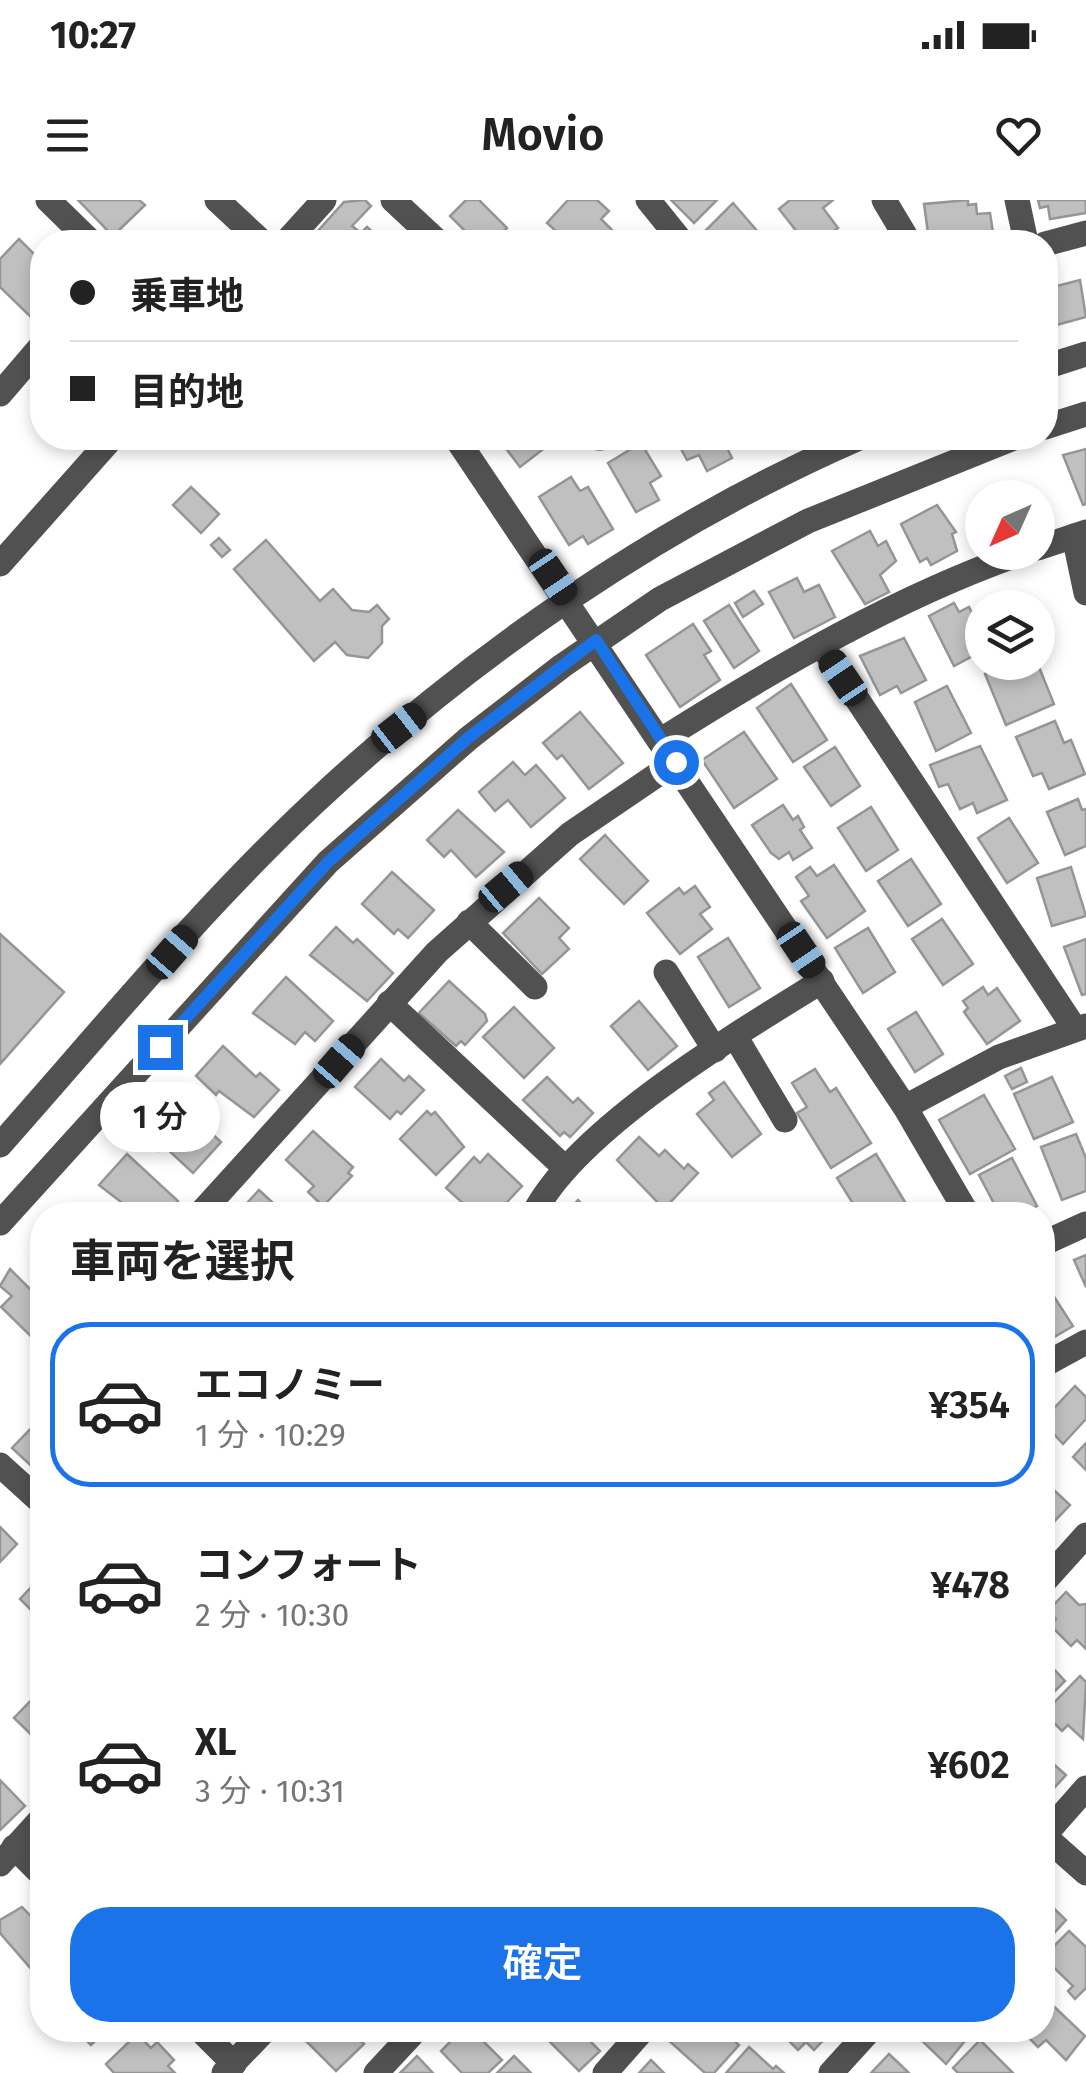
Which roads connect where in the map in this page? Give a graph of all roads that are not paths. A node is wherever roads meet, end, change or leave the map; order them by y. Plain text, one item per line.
1 (48, 200) edge
2 (217, 200) edge
3 (324, 200) edge
4 (393, 200) edge
5 (648, 200) edge
6 (884, 200) edge
7 (1017, 200) edge
8 (79, 230) edge
9 (249, 230) edge
10 (297, 230) edge
11 (425, 230) edge
12 (672, 230) edge
13 (902, 230) edge
14 (1023, 230) edge
15 (1086, 233) edge
16 (1058, 241) edge
17 (1086, 354) edge
18 (30, 359) edge
19 (1058, 363) edge
20 (0, 394) edge
21 (1086, 414) edge
22 (1058, 424) edge
23 (101, 450) edge
24 (464, 450) edge
25 (834, 450) edge
26 (984, 450) edge
27 (1080, 534) edge
28 (1055, 542) edge
29 (0, 564) edge
30 (986, 570) edge
31 (1086, 593) edge
32 (570, 602) junction
33 (596, 640) junction
34 (822, 646) junction
35 (661, 740) junction
36 (676, 762) junction
37 (470, 922) junction
38 (666, 972) dead end
39 (822, 981) junction
40 (535, 987) dead end
41 (389, 1003) junction
42 (1081, 1027) edge
43 (725, 1043) junction
44 (905, 1107) junction
45 (784, 1120) dead end
46 (0, 1145) edge
47 (564, 1167) junction
48 (212, 1202) edge
49 (541, 1202) edge
50 (960, 1202) edge
51 (0, 1224) edge
52 (1086, 1224) edge
53 (1055, 1238) edge
54 (1086, 1342) edge
55 (1055, 1359) edge
56 (0, 1465) edge
57 (30, 1492) edge
58 (1086, 1536) edge
59 (1055, 1570) edge
60 (1086, 1788) edge
61 (1055, 1823) edge
62 (30, 1831) edge
63 (1055, 1846) edge
64 (7, 1856) edge
65 (30, 1868) edge
66 (1086, 1873) edge
67 (209, 2042) edge
68 (254, 2042) edge
69 (405, 2042) edge
70 (632, 2042) edge
71 (859, 2042) edge
72 (229, 2068) edge
73 (376, 2073) edge
74 (605, 2073) edge
75 (832, 2073) edge

1 - 8 street
2 - 9 street
3 - 10 street
4 - 11 street
5 - 12 street
6 - 13 street
7 - 14 street
15 - 16 street
17 - 19 street
18 - 20 street
21 - 22 street
23 - 29 street
24 - 32 street
25 - 32 street
26 - 33 street
27 - 28 street
27 - 31 street
30 - 34 street
32 - 33 street
32 - 46 street
33 - 35 street
33 - 51 street
34 - 35 street
34 - 42 street
35 - 36 street
36 - 37 street
36 - 39 street
37 - 40 street
37 - 41 street
38 - 43 street
39 - 43 street
39 - 44 street
41 - 47 street
41 - 48 street
42 - 44 street
43 - 45 street
43 - 47 street
44 - 50 street
47 - 49 street
52 - 53 street
54 - 55 street
56 - 57 street
58 - 59 street
60 - 61 street
62 - 64 street
63 - 66 street
64 - 65 street
67 - 72 street
68 - 72 street
69 - 73 street
70 - 74 street
71 - 75 street

